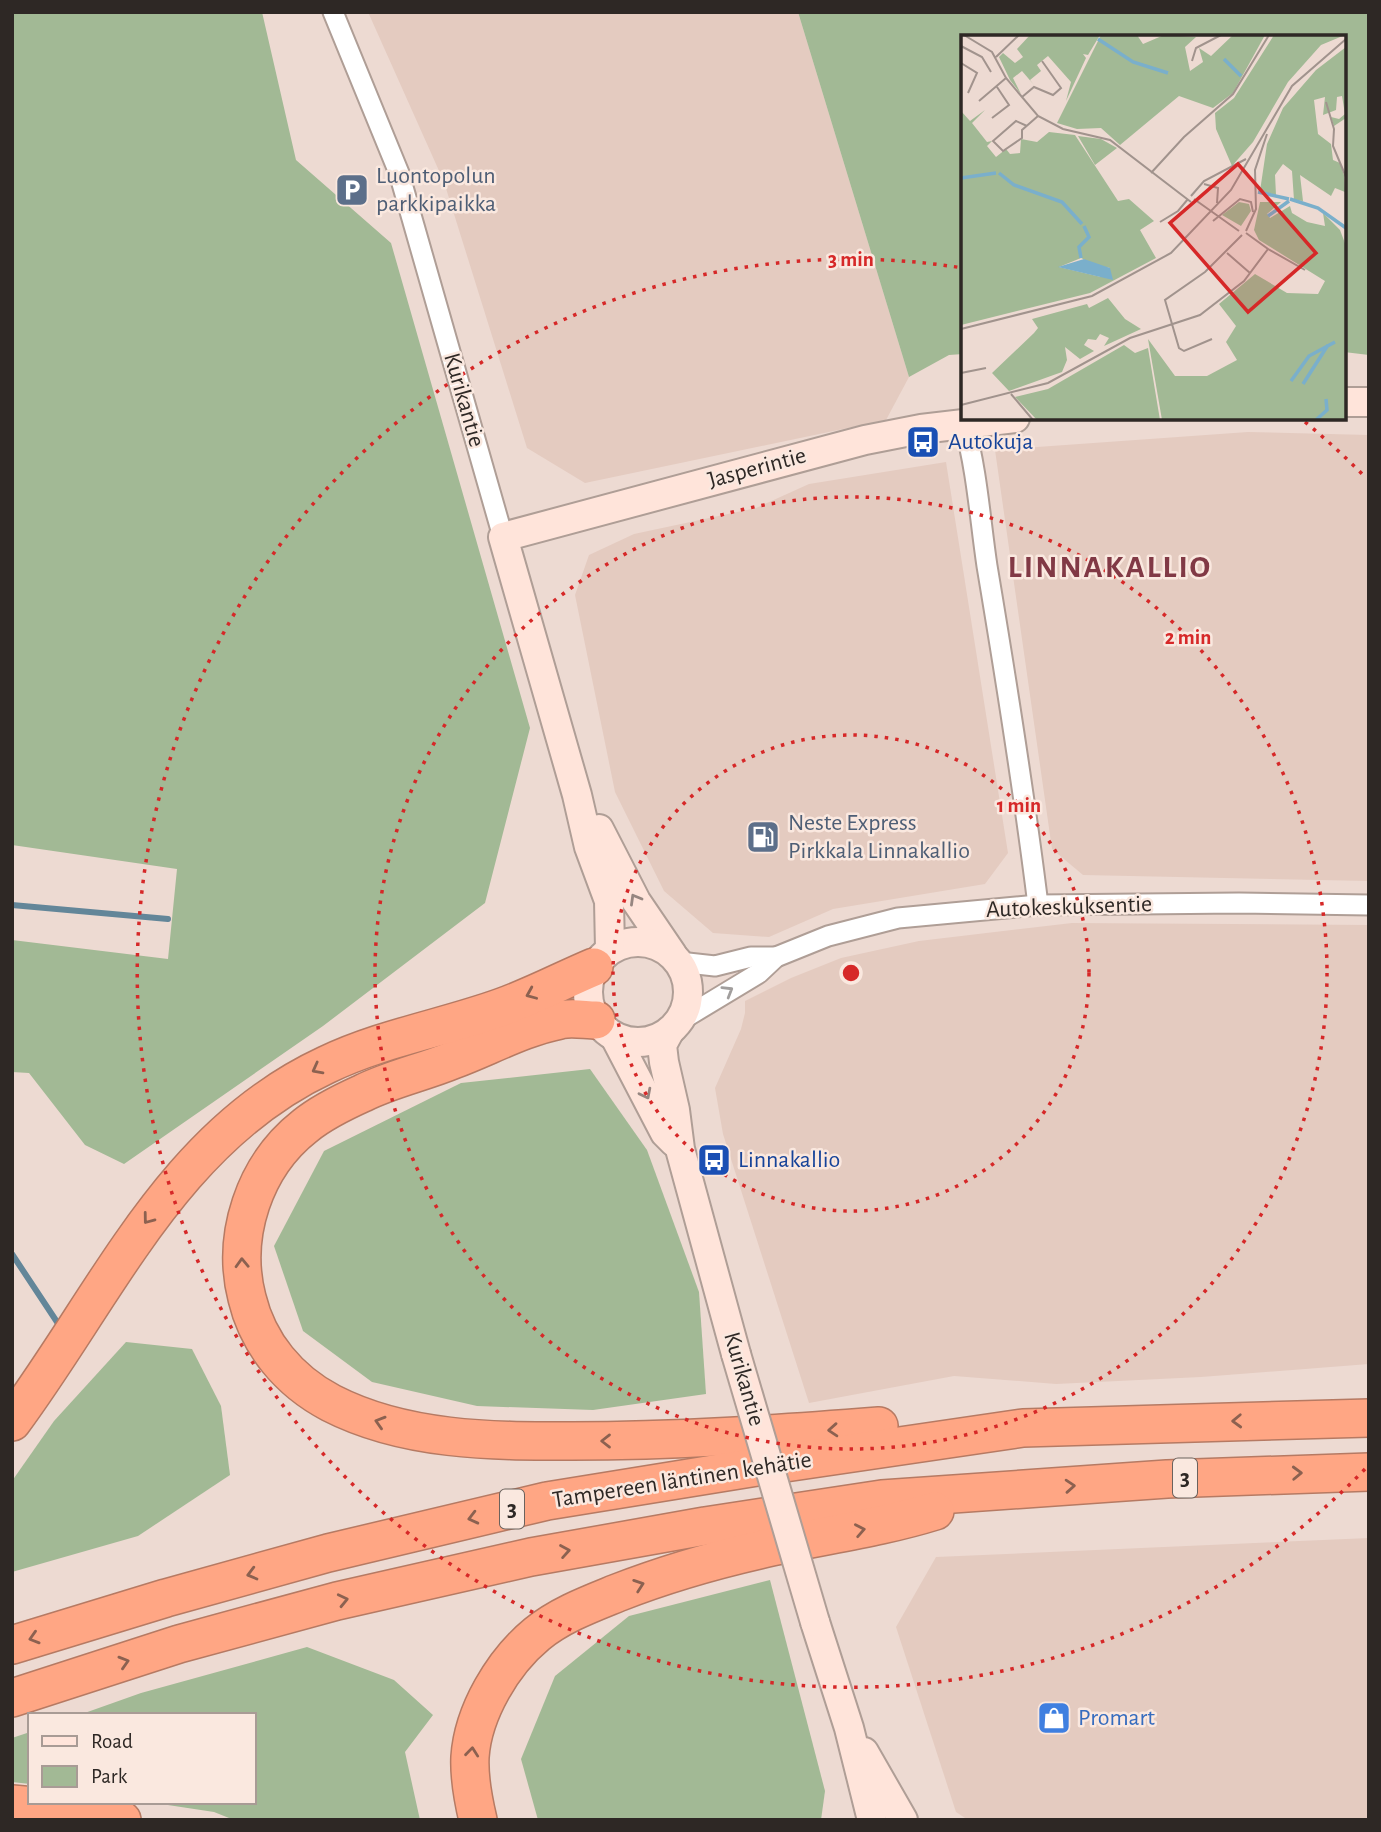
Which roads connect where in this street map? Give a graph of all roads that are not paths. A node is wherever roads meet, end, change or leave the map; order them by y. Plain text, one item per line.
1 (333, 12) edge
2 (1346, 402) edge
3 (1369, 402) edge
4 (997, 420) edge
5 (964, 424) junction
6 (503, 537) junction
7 (577, 795) junction
8 (1038, 905) junction
9 (1369, 905) edge
10 (776, 957) junction
11 (602, 958) junction
12 (676, 959) junction
13 (673, 1027) junction
14 (605, 1029) junction
15 (680, 1149) junction
16 (1369, 1418) edge
17 (12, 1422) edge
18 (1023, 1428) junction
19 (1369, 1472) edge
20 (1002, 1491) junction
21 (12, 1645) edge
22 (12, 1698) edge
23 (849, 1728) junction
24 (12, 1804) edge
25 (122, 1820) edge
26 (478, 1820) edge
27 (872, 1820) edge
28 (903, 1820) edge

1 - 6 street, Kurikantie
2 - 3 main road
4 - 5 main road, Jasperintie
5 - 6 main road, Jasperintie
5 - 8 street
6 - 7 main road, Kurikantie
7 - 11 main road, Kurikantie
12 -> 7 main road, Kurikantie
8 - 9 street, Autokeskuksentie
8 - 10 street, Autokeskuksentie
10 - 12 street, Autokeskuksentie
13 -> 10 street, Autokeskuksentie
11 - 12 main road
11 - 14 main road
11 -> 17 highway
12 - 13 main road
13 - 14 main road
13 - 15 main road, Kurikantie
14 -> 15 main road, Kurikantie
18 -> 14 highway
15 - 23 main road, Kurikantie, bridge
16 -> 18 highway, Tampereen läntinen kehätie / 3
18 -> 21 highway, Tampereen läntinen kehätie / 3
20 -> 19 highway, Tampereen läntinen kehätie / 3
22 -> 20 highway, Tampereen läntinen kehätie / 3
26 -> 20 highway
23 - 27 main road, Kurikantie
23 - 28 main road, Kurikantie
24 - 25 highway

